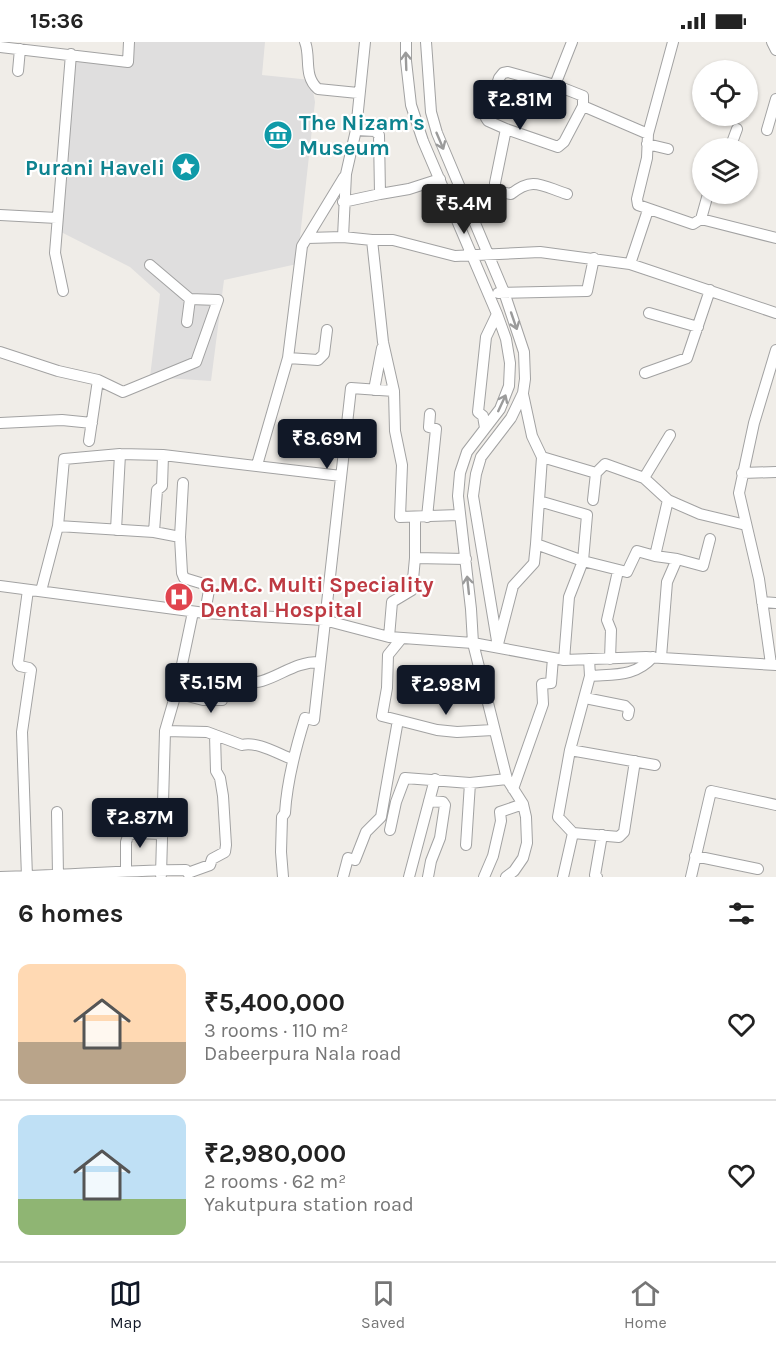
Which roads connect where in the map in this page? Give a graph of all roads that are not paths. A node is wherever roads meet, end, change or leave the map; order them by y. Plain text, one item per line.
1 (129, 42) edge
2 (305, 42) edge
3 (365, 42) edge
4 (406, 42) edge
5 (426, 42) edge
6 (572, 42) edge
7 (673, 42) edge
8 (772, 42) edge
9 (0, 47) edge
10 (20, 49) junction
11 (776, 50) edge
12 (71, 54) junction
13 (18, 71) dead end
14 (427, 83) junction
15 (555, 84) junction
16 (408, 85) junction
17 (358, 93) junction
18 (776, 99) edge
19 (583, 106) junction
20 (506, 129) junction
21 (737, 129) dead end
22 (356, 130) junction
23 (767, 130) dead end
24 (734, 138) edge
25 (648, 139) junction
26 (668, 149) dead end
27 (346, 174) junction
28 (440, 179) junction
29 (496, 191) junction
30 (380, 194) junction
31 (567, 195) dead end
32 (343, 202) junction
33 (705, 204) edge
34 (648, 210) junction
35 (471, 212) junction
36 (0, 215) edge
37 (57, 218) junction
38 (701, 219) junction
39 (343, 237) junction
40 (776, 237) edge
41 (307, 238) junction
42 (372, 240) junction
43 (487, 253) junction
44 (471, 255) junction
45 (594, 258) junction
46 (630, 264) junction
47 (150, 265) dead end
48 (710, 290) junction
49 (63, 291) dead end
50 (504, 292) junction
51 (489, 294) junction
52 (190, 299) junction
53 (649, 313) dead end
54 (776, 313) edge
55 (497, 314) junction
56 (187, 322) dead end
57 (698, 327) junction
58 (327, 330) dead end
59 (383, 342) junction
60 (776, 350) edge
61 (0, 352) edge
62 (288, 358) junction
63 (645, 373) dead end
64 (98, 380) junction
65 (374, 390) junction
66 (394, 391) junction
67 (523, 393) junction
68 (430, 414) dead end
69 (0, 423) edge
70 (92, 423) junction
71 (488, 425) junction
72 (502, 431) junction
73 (670, 435) dead end
74 (89, 441) dead end
75 (120, 454) junction
76 (163, 455) junction
77 (542, 457) junction
78 (257, 465) junction
79 (776, 472) edge
80 (596, 473) junction
81 (742, 473) junction
82 (341, 476) junction
83 (644, 478) junction
84 (183, 483) dead end
85 (458, 496) junction
86 (473, 496) junction
87 (593, 500) dead end
88 (668, 500) junction
89 (539, 501) junction
90 (459, 515) junction
91 (427, 517) junction
92 (415, 518) junction
93 (746, 525) junction
94 (58, 526) junction
95 (116, 530) junction
96 (154, 532) junction
97 (180, 537) junction
98 (710, 539) dead end
99 (536, 544) junction
100 (655, 556) junction
101 (416, 558) junction
102 (466, 559) junction
103 (677, 559) junction
104 (583, 561) junction
105 (618, 571) junction
106 (0, 586) edge
107 (28, 590) junction
108 (41, 591) junction
109 (762, 602) junction
110 (776, 603) edge
111 (471, 609) junction
112 (490, 609) junction
113 (193, 612) junction
114 (206, 614) junction
115 (324, 620) junction
116 (389, 637) junction
117 (401, 639) junction
118 (473, 643) junction
119 (498, 647) junction
120 (657, 657) junction
121 (559, 659) junction
122 (589, 659) junction
123 (610, 659) junction
124 (320, 662) junction
125 (773, 664) edge
126 (590, 676) junction
127 (176, 693) junction
128 (585, 698) junction
129 (628, 715) dead end
130 (398, 720) junction
131 (493, 730) junction
132 (165, 732) junction
133 (215, 735) junction
134 (570, 750) junction
135 (292, 759) junction
136 (635, 761) junction
137 (655, 765) dead end
138 (388, 774) junction
139 (405, 778) junction
140 (435, 779) junction
141 (470, 783) junction
142 (510, 784) junction
143 (429, 801) junction
144 (523, 804) junction
145 (776, 805) edge
146 (57, 812) dead end
147 (390, 831) dead end
148 (573, 833) junction
149 (162, 834) junction
150 (602, 836) junction
151 (466, 845) dead end
152 (695, 856) junction
153 (758, 869) dead end
154 (122, 873) edge
155 (161, 874) edge
156 (194, 874) edge
157 (515, 875) edge
158 (27, 876) edge
159 (58, 876) edge
160 (0, 877) edge
161 (283, 877) edge
162 (343, 877) edge
163 (409, 877) edge
164 (428, 877) edge
165 (484, 877) edge
166 (562, 877) edge
167 (597, 877) edge
168 (691, 877) edge

1 - 12 street
2 - 17 street
3 - 17 street
16 -> 4 street
5 - 14 street
6 - 15 street
7 - 25 street
8 - 11 street
9 - 10 street
10 - 12 street
10 - 13 street
12 - 37 street
14 - 16 street
14 -> 35 street
15 - 19 street
15 - 20 street
16 - 28 street
17 - 22 street
18 - 23 street
19 - 20 street
19 - 25 street
20 - 29 street
21 - 24 street
22 - 27 street
22 - 30 street
25 - 26 street
25 - 34 street
27 - 32 street
27 - 41 street
28 - 30 street
28 - 44 street
29 - 31 street
29 - 35 street
30 - 32 street
32 - 39 street
33 - 38 street
34 - 38 street
34 - 46 street
35 - 43 street
36 - 37 street
37 - 49 street
38 - 40 street
39 - 41 street
39 - 42 street
41 - 62 street
42 - 44 street
42 - 59 street
43 - 44 street
43 - 45 street
43 - 50 street
44 - 51 street
45 - 46 street
45 - 50 street
46 - 48 street
47 - 52 street
48 - 54 street
48 - 57 street
50 - 51 street
50 -> 67 street
51 - 55 street
52 - 56 street
52 - 64 street
53 - 57 street
55 - 71 street
71 -> 55 street
57 - 63 street
58 - 62 street
59 - 65 street
59 - 66 street
60 - 81 street
61 - 64 street
62 - 78 street
64 - 70 street
65 - 66 street
65 - 82 street
66 - 92 street
67 - 72 street
67 - 77 street
68 - 91 street
69 - 70 street
70 - 74 street
71 - 72 street
71 - 85 street
72 - 86 street
73 - 83 street
75 - 76 street
75 - 94 street
75 - 95 street
76 - 78 street
76 - 96 street
77 - 80 street
77 - 89 street
78 - 82 street
79 - 81 street
80 - 83 street
80 - 87 street
81 - 93 street
82 - 115 street
83 - 88 street
84 - 97 street
85 - 86 street
85 - 90 street
86 - 112 street
88 - 93 street
88 - 100 street
89 - 99 street
89 - 104 street
90 - 91 street
90 - 102 street
91 - 92 street
92 - 101 street
93 - 109 street
94 - 95 street
94 - 108 street
95 - 96 street
96 - 97 street
97 - 114 street
98 - 103 street
99 - 104 street
99 - 119 street
100 - 103 street
100 - 105 street
101 - 102 street
101 - 116 street
111 -> 102 street
103 - 120 street
104 - 105 street
104 - 121 street
105 - 123 street
106 - 107 street
107 - 108 street
107 - 158 street
108 - 113 street
109 - 110 street
109 - 125 street
111 - 112 street
111 - 118 street
112 - 119 street
113 - 114 street
113 - 127 street
114 - 115 street
115 - 116 street
115 - 124 street
116 - 117 street
117 - 118 street
117 - 130 street
118 - 119 street
118 - 131 street
119 - 121 street
120 - 123 street
120 - 125 street
120 - 126 street
121 - 122 street
121 - 142 street
122 - 123 street
122 - 126 street
124 - 127 street
124 - 135 street
126 - 128 street
127 - 132 street
128 - 129 street
128 - 134 street
130 - 131 street
130 - 138 street
131 - 142 street
132 - 133 street
132 - 149 street
133 - 135 street
133 - 156 street
134 - 136 street
134 - 148 street
135 - 161 street
136 - 137 street
136 - 150 street
138 - 139 street
138 - 162 street
139 - 140 street
139 - 147 street
140 - 141 street
140 - 143 street
141 - 142 street
141 - 151 street
142 - 144 street
143 - 163 street
143 - 164 street
144 - 157 street
144 - 165 street
145 - 152 street
146 - 159 street
148 - 150 street
148 - 166 street
149 - 154 street
149 - 155 street
150 - 167 street
152 - 153 street
152 - 168 street
154 - 155 street
154 - 159 street
155 - 156 street
158 - 159 street
158 - 160 street

